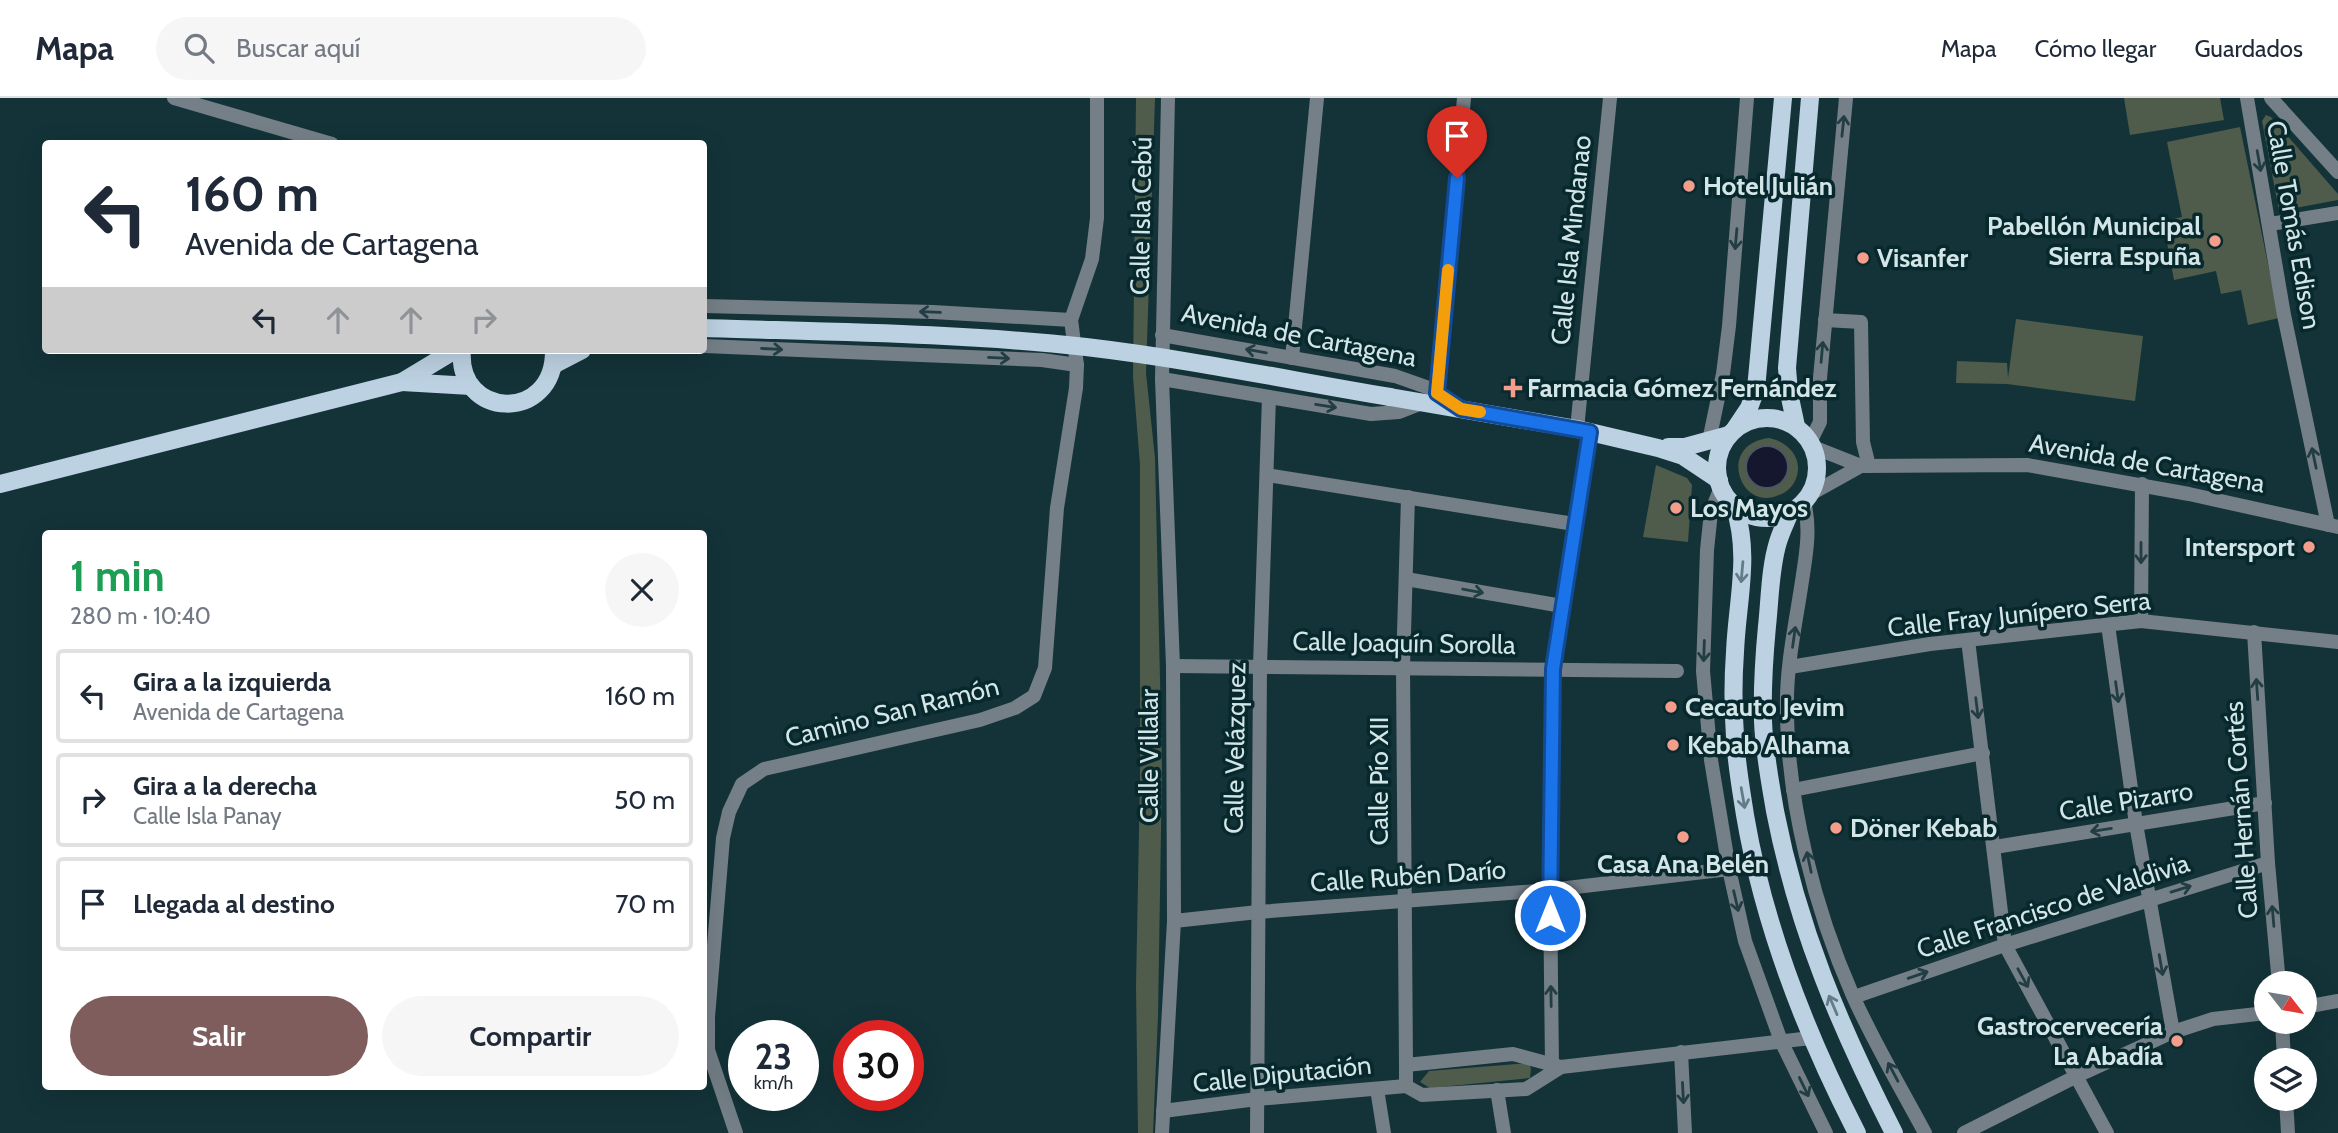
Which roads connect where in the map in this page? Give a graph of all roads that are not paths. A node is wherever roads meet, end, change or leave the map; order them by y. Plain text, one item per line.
1 (174, 98) edge
2 (1097, 98) edge
3 (1168, 98) edge
4 (1317, 98) edge
5 (1464, 98) edge
6 (1610, 98) edge
7 (1747, 98) edge
8 (1783, 98) edge
9 (1810, 98) edge
10 (1846, 98) edge
11 (2247, 98) edge
12 (2271, 98) edge
13 (318, 140) edge
14 (2338, 172) edge
15 (2338, 213) edge
16 (2270, 224) junction
17 (707, 306) edge
18 (1071, 320) junction
19 (1825, 320) junction
20 (707, 328) edge
21 (1162, 335) junction
22 (707, 346) edge
23 (449, 354) edge
24 (462, 354) edge
25 (554, 357) edge
26 (1292, 358) junction
27 (1077, 365) junction
28 (1162, 379) junction
29 (402, 382) junction
30 (471, 386) junction
31 (1269, 397) junction
32 (1429, 398) junction
33 (1796, 426) junction
34 (1584, 430) junction
35 (1732, 432) junction
36 (1709, 442) junction
37 (1812, 444) junction
38 (1658, 448) junction
39 (1865, 466) junction
40 (1267, 475) junction
41 (0, 484) edge
42 (1720, 484) junction
43 (2142, 484) junction
44 (1408, 497) junction
45 (1801, 503) junction
46 (1734, 505) junction
47 (1574, 524) junction
48 (2333, 526) edge
49 (1406, 579) junction
50 (1562, 606) junction
51 (2141, 621) junction
52 (2108, 625) junction
53 (2254, 632) junction
54 (1968, 640) junction
55 (2338, 642) edge
56 (1173, 666) junction
57 (1260, 666) junction
58 (1403, 667) junction
59 (1790, 667) junction
60 (1553, 669) junction
61 (1677, 671) dead end
62 (1983, 753) junction
63 (1793, 790) junction
64 (2265, 803) junction
65 (2136, 824) junction
66 (1995, 847) junction
67 (2268, 863) junction
68 (1729, 869) junction
69 (1550, 890) junction
70 (2149, 899) junction
71 (1404, 901) junction
72 (1258, 912) junction
73 (1174, 921) junction
74 (2005, 945) junction
75 (2278, 971) edge
76 (1854, 997) junction
77 (2338, 1001) edge
78 (2317, 1005) edge
79 (2254, 1014) edge
80 (2173, 1032) junction
81 (1811, 1038) junction
82 (1781, 1041) junction
83 (1681, 1052) junction
84 (1406, 1065) junction
85 (1557, 1066) junction
86 (2077, 1076) junction
87 (1406, 1086) junction
88 (1377, 1089) junction
89 (1497, 1090) junction
90 (1257, 1099) junction
91 (1163, 1111) junction
92 (2287, 1111) edge
93 (736, 1133) edge
94 (1162, 1133) edge
95 (1257, 1133) edge
96 (1384, 1133) edge
97 (1504, 1133) edge
98 (1685, 1133) edge
99 (1826, 1133) edge
100 (1857, 1133) edge
101 (1894, 1133) edge
102 (1924, 1133) edge
103 (1964, 1133) edge
104 (2107, 1133) edge
105 (2288, 1133) edge

1 - 13 street
2 - 18 street
3 - 21 street, Calle Isla Cebú
4 - 26 street
5 - 32 street
6 - 34 street, Calle Isla Mindanao
7 -> 36 street
8 - 35 main road
9 - 33 main road
19 -> 10 street
11 -> 16 street, Calle Tomás Edison
12 - 14 street
15 - 16 street
48 -> 16 street, Calle Tomás Edison
18 -> 17 street
18 - 27 street, Camino San Ramón
37 -> 19 street
19 - 39 street
20 - 32 main road, Avenida de Cartagena, bridge
26 -> 21 street, Avenida de Cartagena
21 - 28 street, Calle Isla Cebú
22 -> 27 street
23 - 29 main road
24 - 30 main road
25 - 30 main road
26 - 32 street, Avenida de Cartagena
27 - 93 street, Camino San Ramón
28 - 31 street, Avenida de Cartagena
28 - 56 street, Calle Villalar
29 - 30 main road
29 - 41 main road
31 -> 32 street, Avenida de Cartagena
31 - 40 street, Calle Velázquez
32 - 34 main road, Avenida de Cartagena
33 - 35 main road
33 - 37 main road
34 - 38 main road, Avenida de Cartagena
34 - 47 street, Calle Isla Mindanao
35 - 36 main road
35 - 42 main road
36 - 38 main road
37 - 39 street, Avenida de Cartagena
37 - 45 main road
38 - 42 main road
39 - 43 street, Avenida de Cartagena
39 - 45 street, Avenida de Cartagena
40 - 44 street
40 - 57 street, Calle Velázquez
42 - 46 main road
42 -> 68 street
43 - 48 street, Avenida de Cartagena
43 -> 51 street
44 - 47 street
44 - 49 street, Calle Pío XII
45 - 46 main road
59 -> 45 street
101 -> 45 main road
46 -> 81 main road
47 - 50 street, Calle Isla Mindanao
49 -> 50 street
49 - 58 street, Calle Pío XII
50 - 60 street, Calle Isla Mindanao
51 - 52 street, Calle Fray Junípero Serra
51 - 53 street, Calle Fray Junípero Serra
52 - 54 street, Calle Fray Junípero Serra
52 -> 65 street
53 - 55 street, Calle Fray Junípero Serra
64 -> 53 street, Calle Hernán Cortés
54 - 59 street, Calle Fray Junípero Serra
54 -> 62 street
56 - 57 street, Calle Joaquín Sorolla
56 - 73 street, Calle Villalar
57 - 58 street, Calle Joaquín Sorolla
57 - 72 street, Calle Velázquez
58 - 60 street, Calle Joaquín Sorolla
58 - 71 street, Calle Pío XII
59 - 63 street
60 - 61 street, Calle Joaquín Sorolla
60 - 69 street, Calle Isla Mindanao
62 - 63 street
62 - 66 street
76 -> 63 street
64 - 65 street, Calle Pizarro
64 - 67 street, Calle Hernán Cortés
65 -> 66 street, Calle Pizarro
65 - 70 street
66 - 74 street
70 -> 67 street, Calle Francisco de Valdivia
75 -> 67 street, Calle Hernán Cortés
68 - 69 street, Calle Rubén Darío
68 -> 82 street
69 - 71 street, Calle Rubén Darío
85 -> 69 street, Calle Isla Mindanao
70 - 74 street, Calle Francisco de Valdivia
70 -> 80 street
71 - 72 street, Calle Rubén Darío
71 - 84 street, Calle Pío XII
72 - 73 street, Calle Rubén Darío
72 - 90 street, Calle Velázquez
73 - 91 street, Calle Villalar
76 -> 74 street, Calle Francisco de Valdivia
74 -> 86 street
102 -> 76 street
77 - 78 street
79 - 80 street
80 - 86 street
81 - 82 street
81 - 100 main road
82 - 83 street
82 -> 99 street
83 - 85 street
83 -> 98 street
84 - 85 street
84 - 87 street, Calle Pío XII
85 - 89 street, Calle Diputación
86 - 103 street
86 - 104 street
87 - 88 street, Calle Diputación
87 - 89 street, Calle Diputación
88 - 90 street, Calle Diputación
88 - 96 street
89 - 97 street
90 - 91 street, Calle Diputación
90 - 95 street, Calle Velázquez
91 - 94 street, Calle Villalar
92 - 105 street

